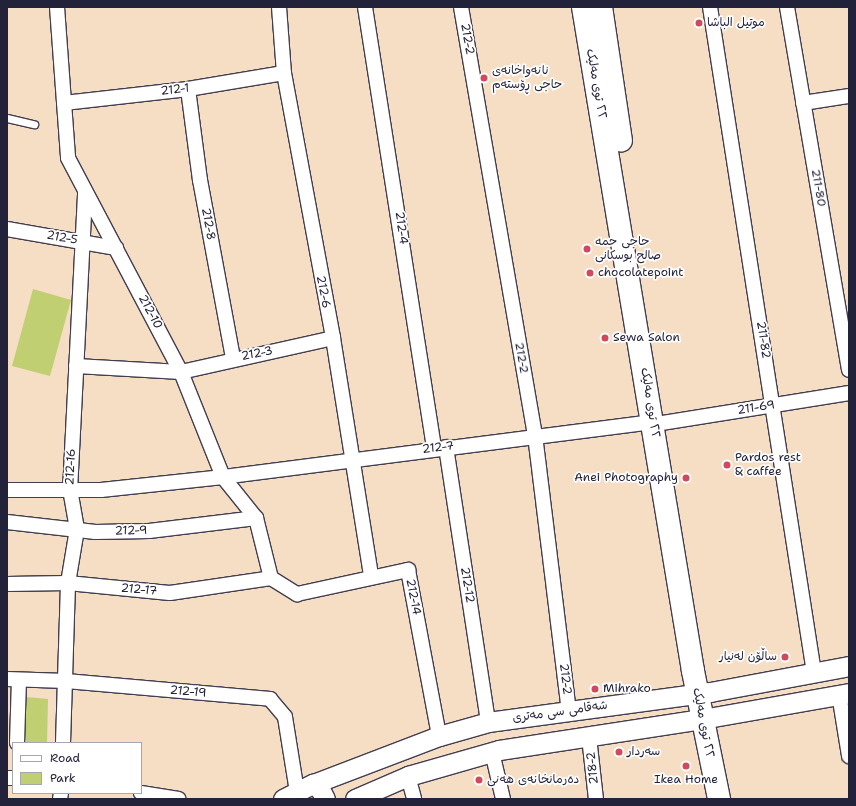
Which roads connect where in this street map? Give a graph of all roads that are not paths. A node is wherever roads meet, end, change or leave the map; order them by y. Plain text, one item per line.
1 (58, 7) edge
2 (279, 7) edge
3 (365, 7) edge
4 (461, 7) edge
5 (583, 7) edge
6 (601, 7) edge
7 (710, 7) edge
8 (787, 7) edge
9 (284, 73) junction
10 (188, 89) junction
11 (849, 96) edge
12 (64, 103) junction
13 (803, 103) junction
14 (7, 118) edge
15 (34, 124) dead end
16 (85, 190) junction
17 (7, 229) edge
18 (84, 242) junction
19 (116, 248) junction
20 (332, 338) junction
21 (233, 358) junction
22 (76, 366) junction
23 (849, 370) edge
24 (181, 372) junction
25 (849, 393) edge
26 (773, 405) junction
27 (658, 422) junction
28 (535, 435) junction
29 (440, 448) junction
30 (353, 459) junction
31 (223, 477) junction
32 (7, 490) edge
33 (70, 491) junction
34 (256, 518) junction
35 (7, 522) edge
36 (77, 529) junction
37 (371, 576) junction
38 (271, 578) junction
39 (7, 584) edge
40 (68, 584) junction
41 (849, 666) edge
42 (814, 673) junction
43 (13, 680) edge
44 (66, 681) junction
45 (704, 693) junction
46 (844, 693) edge
47 (569, 712) junction
48 (708, 718) junction
49 (488, 722) junction
50 (439, 736) junction
51 (589, 738) junction
52 (17, 742) edge
53 (63, 742) edge
54 (492, 752) junction
55 (849, 756) edge
56 (353, 769) junction
57 (408, 776) junction
58 (297, 792) edge
59 (142, 793) edge
60 (359, 797) edge
61 (179, 799) edge
62 (325, 799) edge
63 (414, 799) edge
64 (503, 799) edge
65 (596, 799) edge
66 (719, 799) edge
67 (728, 799) edge

1 - 12 street, 212-10
2 - 9 street, 212-6
3 - 29 street, 212-4
4 - 28 street, 212-2
5 - 27 main road, ٢٢ توی مەلیک
6 - 27 main road, ٢٢ توی مەلیک
7 - 26 street, 211-82
8 - 13 street, 211-80
9 - 10 street, 212-1
9 - 20 street, 212-6
10 - 12 street, 212-1
10 - 21 street, 212-8
11 - 13 street
12 - 16 street, 212-10
13 - 23 street, 211-80
14 - 15 lane
16 - 18 street, 212-16
16 - 19 street, 212-10
17 - 18 street, 212-5
18 - 19 street, 212-5
18 - 22 street, 212-16
19 - 24 street, 212-10
20 - 21 street, 212-3
20 - 30 street, 212-6
21 - 24 street, 212-3
22 - 24 street
22 - 33 street, 212-16
24 - 31 street, 212-10
25 - 26 street, 211-69
26 - 27 street, 211-69
26 - 42 street, 211-82
27 - 28 street, 212-7
27 - 45 main road, ٢٢ توی مەلیک
28 - 29 street, 212-7
28 - 47 street, 212-2
29 - 30 street, 212-7
29 - 49 street, 212-12
30 - 31 street, 212-7
30 - 37 street, 212-6
31 - 33 street
31 - 34 street, 212-10
32 - 33 street
33 - 36 street, 212-16
34 - 36 street, 212-9
34 - 38 street, 212-10
35 - 36 street, 212-9
36 - 40 street, 212-16
37 - 38 street, 212-14
37 - 50 street, 212-14
38 - 40 street, 212-17
39 - 40 street, 212-17
40 - 44 street, 212-16
41 - 42 main road, شەقامی سی مەتری
42 - 45 main road, شەقامی سی مەتری
43 - 44 street, 212-19
43 - 52 street
44 - 53 street, 212-16
44 - 58 street, 212-19
45 - 47 main road, شەقامی سی مەتری
45 - 48 main road, ٢٢ توی مەلیک
46 - 48 main road
46 - 55 street
47 - 49 main road, شەقامی سی مەتری
48 - 51 main road
48 - 66 main road, ٢٢ توی مەلیک
48 - 67 main road, ٢٢ توی مەلیک
49 - 50 main road, شەقامی سی مەتری
50 - 56 main road, شەقامی سی مەتری
51 - 54 main road
51 - 65 street, 218-2
54 - 57 main road
54 - 64 street
56 - 58 main road, شەقامی سی مەتری
56 - 60 main road
57 - 60 main road
57 - 63 street
58 - 62 main road
59 - 61 street

